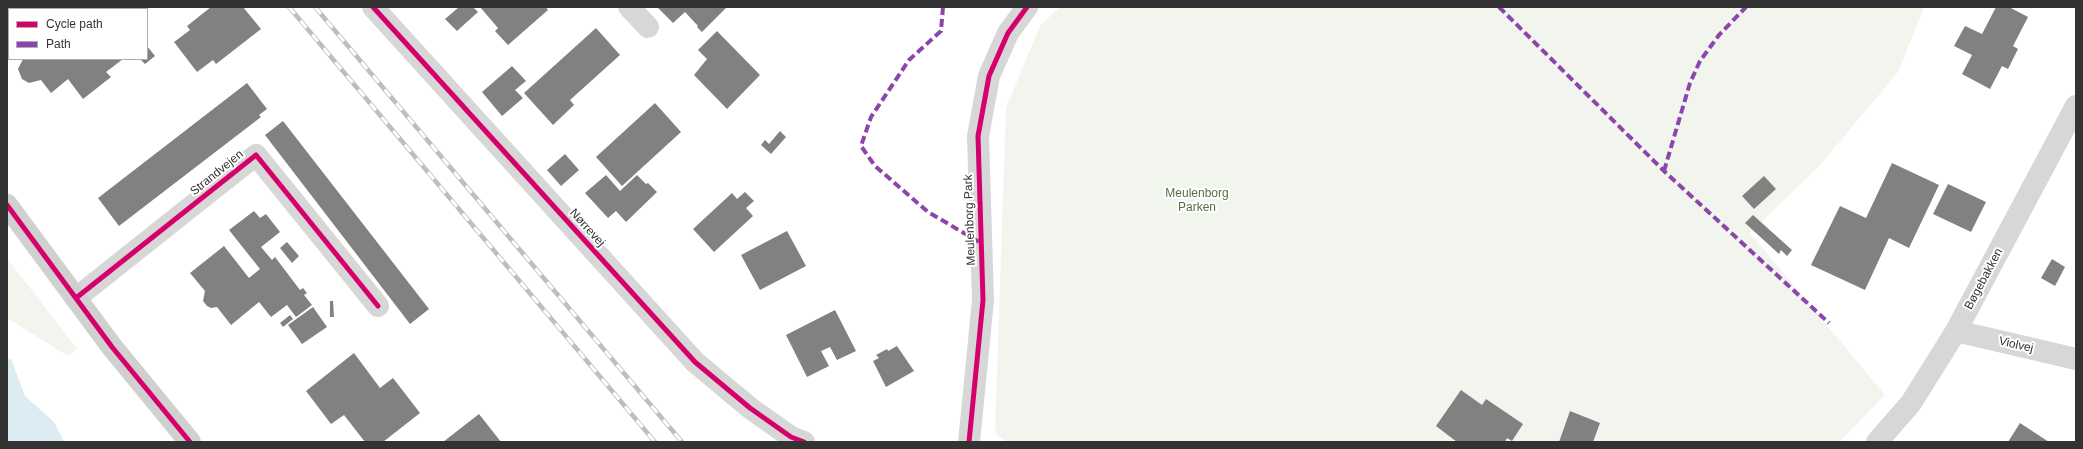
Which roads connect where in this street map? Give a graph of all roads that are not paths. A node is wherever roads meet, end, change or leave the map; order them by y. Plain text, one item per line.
1 (373, 7) edge
2 (629, 7) edge
3 (1027, 7) edge
4 (648, 27) dead end
5 (2076, 106) edge
6 (7, 205) edge
7 (76, 298) junction
8 (378, 306) dead end
9 (1956, 331) junction
10 (2076, 359) edge
11 (190, 442) edge
12 (804, 442) edge
13 (969, 442) edge
14 (1876, 442) edge

1 - 12 street, Nørrevej
2 - 4 street
3 - 13 street, Meulenborg Park
5 - 9 street, Bøgebakken
6 - 7 main road
7 - 8 street, Strandvejen
7 - 11 main road
9 - 10 street, Violvej
9 - 14 street, Bøgebakken

